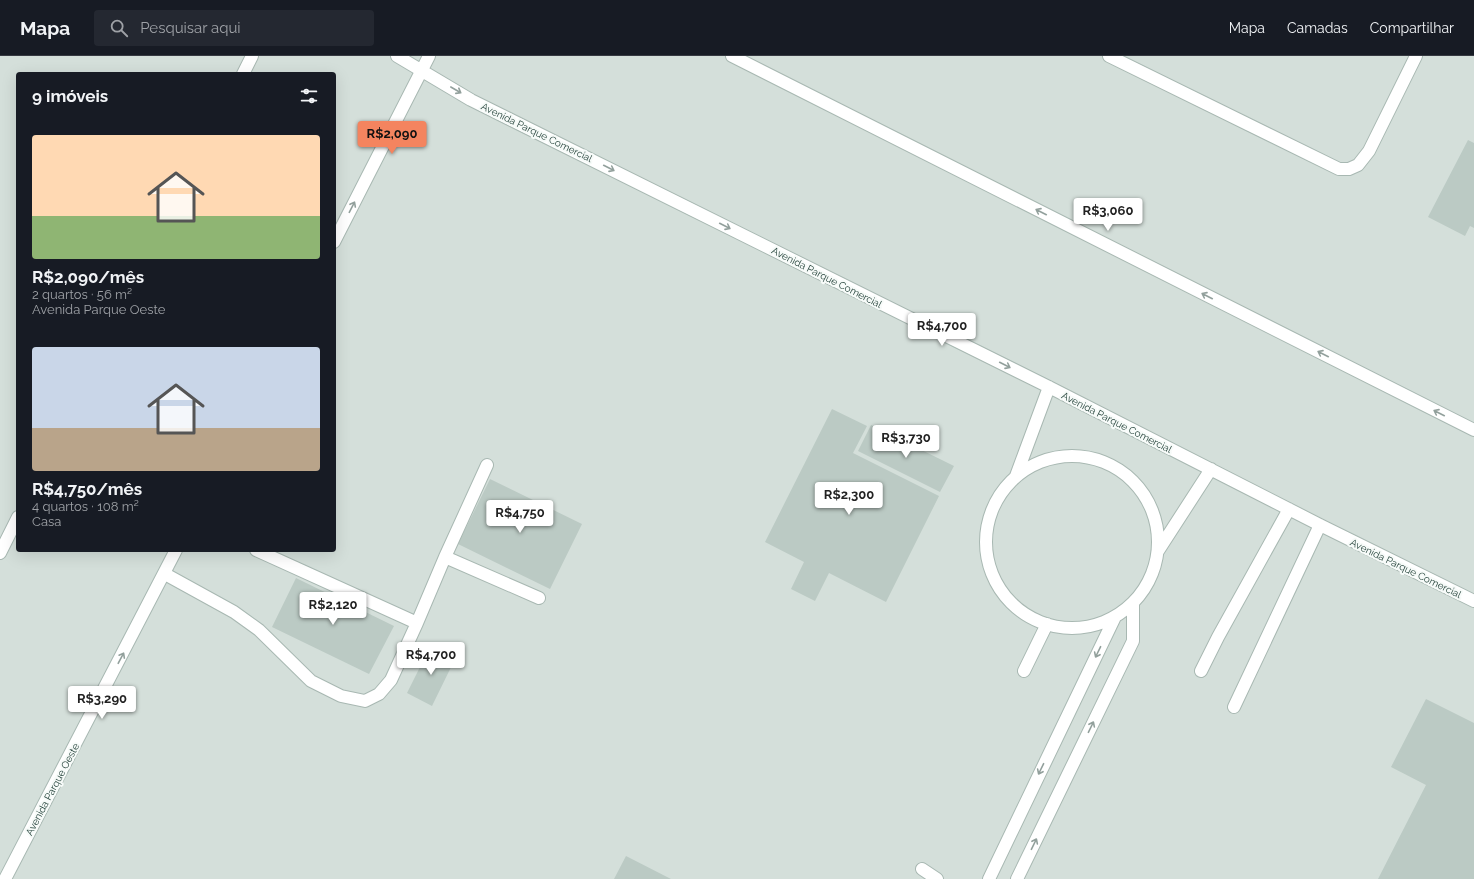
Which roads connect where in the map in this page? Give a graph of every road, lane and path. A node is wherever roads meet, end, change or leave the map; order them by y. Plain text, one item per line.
1 (252, 56) edge
2 (397, 56) edge
3 (429, 56) edge
4 (732, 56) edge
5 (1109, 56) edge
6 (1416, 56) edge
7 (422, 71) junction
8 (244, 72) edge
9 (336, 238) edge
10 (1049, 387) junction
11 (1474, 430) edge
12 (487, 465) dead end
13 (1211, 469) junction
14 (1016, 476) junction
15 (1289, 509) junction
16 (16, 522) edge
17 (1320, 525) junction
18 (1158, 551) junction
19 (175, 552) edge
20 (260, 552) edge
21 (0, 553) edge
22 (445, 557) junction
23 (165, 574) junction
24 (539, 598) dead end
25 (1474, 601) edge
26 (1133, 603) junction
27 (1114, 617) junction
28 (417, 623) junction
29 (1046, 624) junction
30 (1024, 671) dead end
31 (1201, 671) dead end
32 (1234, 707) dead end
33 (922, 869) dead end
34 (6, 879) edge
35 (938, 879) edge
36 (989, 879) edge
37 (1017, 879) edge

1 - 8 street
2 - 7 street, Avenida Parque Comercial
3 - 7 street
11 -> 4 street
5 - 6 street
9 -> 7 street
7 -> 10 street, Avenida Parque Comercial
10 - 13 street, Avenida Parque Comercial
10 - 14 street
12 - 22 street
13 - 15 street, Avenida Parque Comercial
13 - 18 street
14 - 18 street
14 - 29 street
15 - 17 street, Avenida Parque Comercial
15 - 31 street
16 - 21 street
17 - 25 street, Avenida Parque Comercial
17 - 32 street
18 - 26 street
19 - 23 street, Avenida Parque Oeste
20 - 28 street
22 - 24 street
22 - 28 street
23 - 28 street
34 -> 23 street, Avenida Parque Oeste
26 - 27 street
37 -> 26 street
27 - 29 street
27 -> 36 street
29 - 30 street
33 - 35 street

